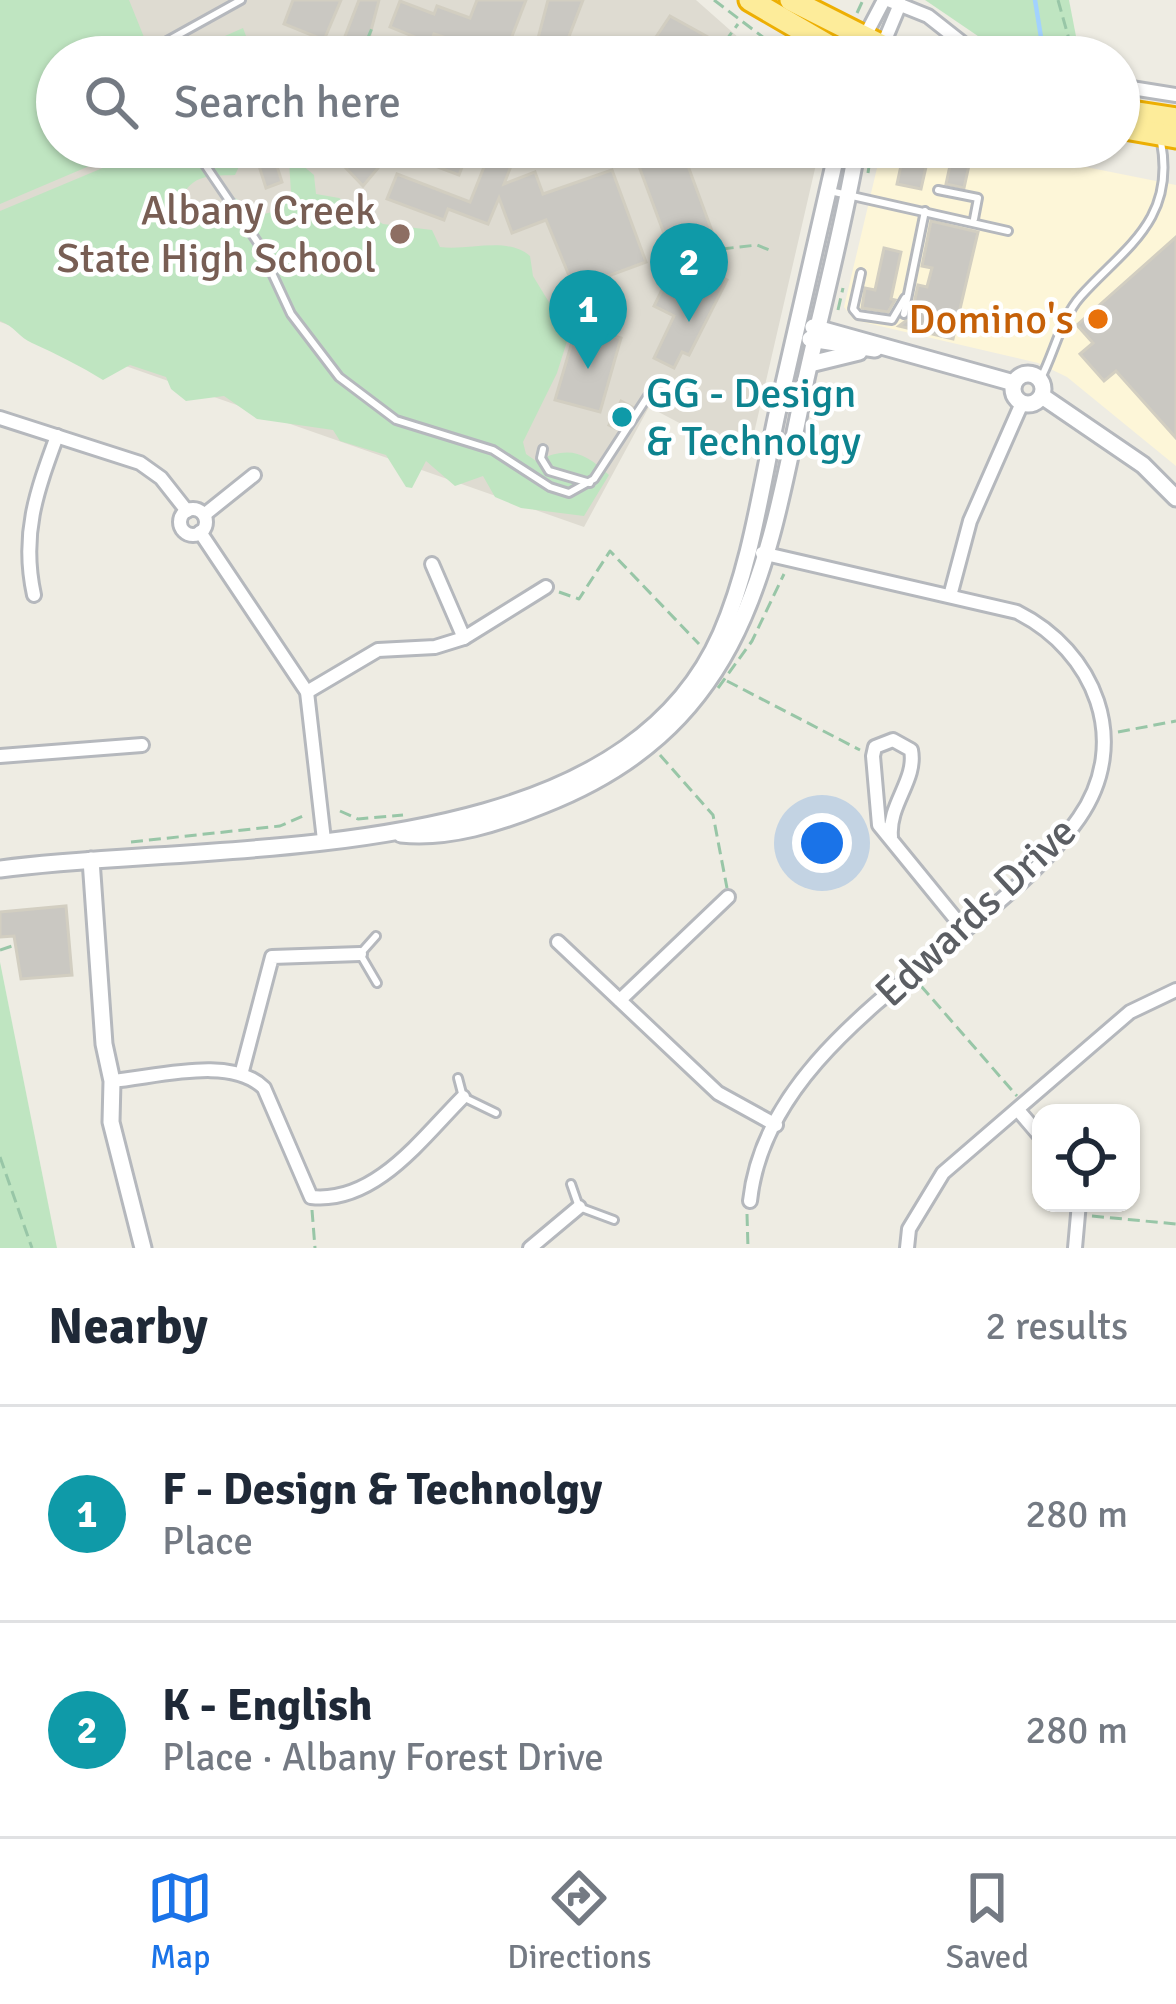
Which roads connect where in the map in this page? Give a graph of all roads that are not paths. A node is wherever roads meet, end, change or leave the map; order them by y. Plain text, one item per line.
1 (241, 0) edge
2 (750, 0) edge
3 (791, 0) edge
4 (891, 2) edge
5 (176, 36) edge
6 (812, 36) edge
7 (857, 36) edge
8 (884, 36) edge
9 (953, 36) edge
10 (1140, 89) edge
11 (1176, 95) edge
12 (1140, 113) edge
13 (1176, 119) edge
14 (1166, 135) edge
15 (207, 168) edge
16 (833, 168) edge
17 (853, 168) edge
18 (1175, 178) edge
19 (938, 190) dead end
20 (828, 191) junction
21 (848, 195) junction
22 (925, 211) junction
23 (974, 221) junction
24 (1007, 230) dead end
25 (1154, 234) dead end
26 (909, 235) dead end
27 (920, 238) junction
28 (861, 273) dead end
29 (905, 298) junction
30 (904, 314) dead end
31 (797, 330) junction
32 (817, 334) junction
33 (870, 349) junction
34 (808, 371) junction
35 (1014, 383) junction
36 (1041, 388) junction
37 (782, 392) junction
38 (648, 395) dead end
39 (1022, 404) junction
40 (0, 418) edge
41 (57, 436) junction
42 (543, 448) dead end
43 (254, 475) dead end
44 (590, 483) junction
45 (1176, 498) edge
46 (187, 511) junction
47 (204, 515) junction
48 (200, 532) junction
49 (748, 550) junction
50 (769, 555) junction
51 (432, 564) dead end
52 (546, 587) road end
53 (34, 595) dead end
54 (950, 596) junction
55 (464, 638) junction
56 (308, 692) junction
57 (142, 746) dead end
58 (0, 756) edge
59 (392, 833) junction
60 (891, 837) junction
61 (324, 840) junction
62 (92, 860) junction
63 (0, 869) edge
64 (728, 897) road end
65 (963, 928) junction
66 (376, 936) dead end
67 (558, 942) dead end
68 (360, 954) junction
69 (376, 983) dead end
70 (1176, 990) edge
71 (620, 1000) junction
72 (242, 1071) junction
73 (458, 1078) dead end
74 (112, 1081) junction
75 (463, 1097) junction
76 (1018, 1110) junction
77 (496, 1113) dead end
78 (776, 1125) junction
79 (1032, 1126) edge
80 (571, 1184) dead end
81 (750, 1201) road end
82 (579, 1207) junction
83 (1079, 1212) edge
84 (614, 1220) dead end
85 (143, 1248) edge
86 (530, 1248) edge
87 (907, 1248) edge
88 (1075, 1248) edge

1 - 5 lane
2 - 6 highway
3 - 7 highway
4 - 8 street
4 - 9 street
10 - 11 street
12 - 13 highway
14 - 18 lane
15 - 44 lane
16 - 20 street
17 - 21 street
19 - 23 lane
20 - 21 lane
20 - 31 street
21 - 22 lane
21 - 32 street
22 - 23 lane
22 - 27 lane
23 - 24 lane
25 - 36 lane
26 - 27 lane
27 - 29 lane
28 - 29 lane
29 - 30 lane
31 - 32 street
31 - 37 street
32 - 33 street
32 - 34 street
33 - 34 street
33 - 35 street
34 - 37 lane
34 - 50 street
35 - 36 street
35 - 39 street
36 - 39 street
36 - 45 street
37 - 49 street
38 - 44 lane
39 - 54 street
40 - 41 street
41 - 46 street
41 - 53 street
42 - 44 lane
43 - 47 street
46 - 47 street
46 - 48 street
47 - 48 street
48 - 56 street
49 - 50 street, Edwards Drive
49 - 59 street
50 - 54 street, Edwards Drive
50 - 59 street
51 - 55 street
52 - 55 street
54 - 65 street, Edwards Drive
55 - 56 street
56 - 61 street
57 - 58 street
59 - 61 street
60 - 60 street
60 - 65 street
61 - 62 street
62 - 63 street
62 - 74 street
64 - 71 street
65 - 78 street, Edwards Drive
66 - 68 lane
67 - 71 street
68 - 69 lane
68 - 72 street
70 - 76 street
71 - 78 street
72 - 74 street
72 - 75 street
73 - 75 lane
74 - 85 street
75 - 77 lane
76 - 79 street
76 - 87 street
78 - 81 street, Edwards Drive
80 - 82 lane
82 - 84 lane
82 - 86 street
83 - 88 street

